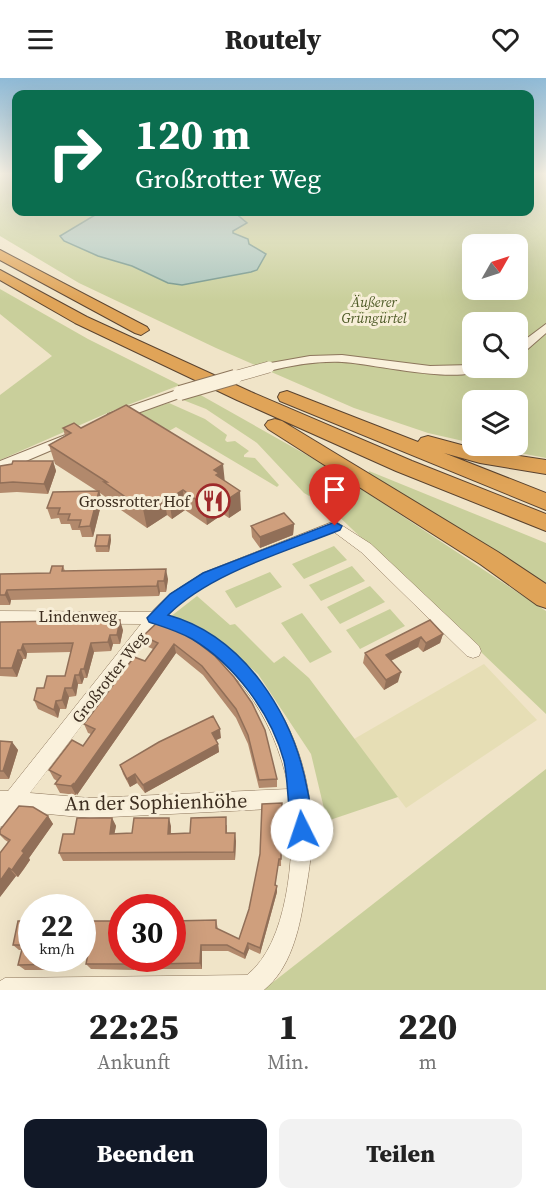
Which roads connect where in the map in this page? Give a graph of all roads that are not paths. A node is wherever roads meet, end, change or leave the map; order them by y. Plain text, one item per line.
1 (0, 254) edge
2 (0, 274) edge
3 (81, 321) junction
4 (546, 327) edge
5 (528, 342) edge
6 (462, 369) edge
7 (312, 409) junction
8 (260, 416) junction
9 (98, 424) edge
10 (78, 433) edge
11 (0, 467) edge
12 (546, 467) edge
13 (546, 502) edge
14 (546, 523) edge
15 (546, 536) edge
16 (546, 598) edge
17 (0, 617) edge
18 (155, 618) junction
19 (473, 651) dead end
20 (300, 798) junction
21 (6, 801) edge
22 (0, 817) edge
23 (5, 990) edge

1 - 7 highway
2 - 3 highway
3 - 8 highway
3 - 14 highway
4 - 5 street
6 - 9 street, bridge
7 - 12 highway
7 - 13 highway
8 - 15 highway
8 - 16 highway
10 - 11 street
17 - 18 street, Lindenweg
18 - 19 street, Großrotter Weg
18 - 20 street, Lindenweg
18 - 21 street, Großrotter Weg
20 - 21 street, An der Sophienhöhe
20 - 23 street, Lindenweg
21 - 22 street, Großrotter Weg

